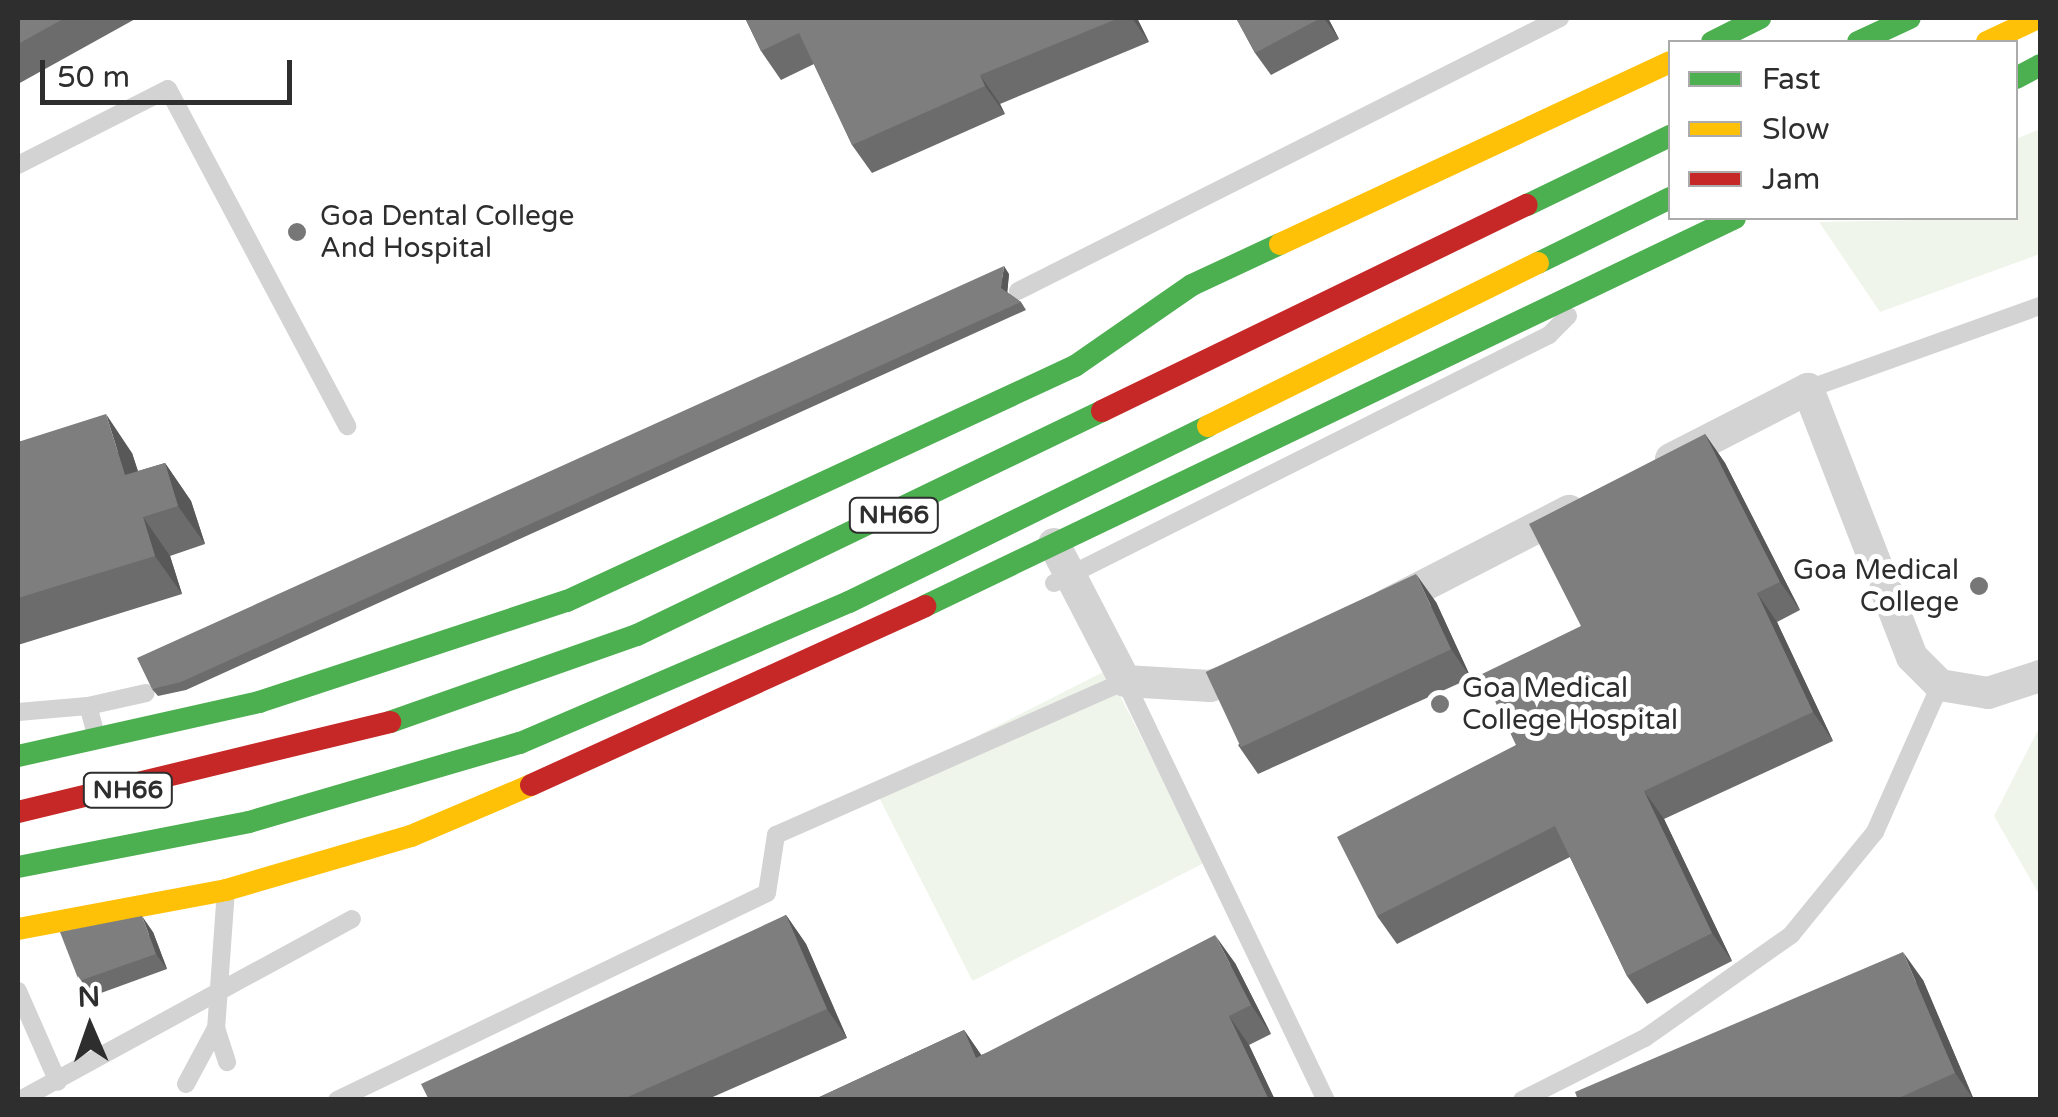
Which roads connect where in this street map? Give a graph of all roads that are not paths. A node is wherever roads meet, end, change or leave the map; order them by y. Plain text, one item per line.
1 (1560, 18) edge
2 (1910, 18) edge
3 (2038, 18) edge
4 (1754, 19) edge
5 (1716, 40) edge
6 (1862, 40) edge
7 (1992, 40) edge
8 (1668, 63) edge
9 (2040, 65) edge
10 (2018, 77) edge
11 (1668, 137) edge
12 (18, 165) edge
13 (1668, 199) edge
14 (1732, 220) edge
15 (1596, 287) junction
16 (1018, 291) dead end
17 (2040, 306) edge
18 (1808, 388) junction
19 (347, 426) dead end
20 (1631, 479) edge
21 (1596, 498) edge
22 (1054, 544) junction
23 (1064, 578) junction
24 (1348, 624) edge
25 (1278, 661) edge
26 (2040, 676) edge
27 (1125, 681) junction
28 (1940, 685) junction
29 (146, 692) edge
30 (88, 706) junction
31 (18, 712) edge
32 (97, 740) junction
33 (18, 756) edge
34 (18, 812) edge
35 (18, 867) edge
36 (226, 890) junction
37 (352, 919) dead end
38 (18, 929) edge
39 (18, 991) edge
40 (216, 997) junction
41 (216, 1028) junction
42 (227, 1062) dead end
43 (58, 1082) junction
44 (186, 1084) dead end
45 (20, 1100) edge
46 (338, 1100) edge
47 (1326, 1100) edge
48 (1522, 1100) edge

1 - 16 lane
2 - 6 main road
3 - 7 main road
4 - 5 main road
8 - 32 main road
9 - 10 main road
11 - 34 main road, NH66
12 - 19 lane
13 - 35 main road, NH66
14 - 15 main road
15 - 22 main road
15 - 23 lane
17 - 18 lane
18 - 20 street
18 - 28 street
21 - 24 street
22 - 23 street
22 - 36 main road
23 - 27 street
25 - 27 street
26 - 28 street
27 - 46 lane
27 - 47 lane
28 - 48 lane
29 - 30 lane
30 - 31 lane
30 - 32 lane
32 - 33 main road
36 - 38 main road
36 - 40 lane
37 - 40 lane
39 - 43 lane
40 - 41 lane
40 - 43 lane
41 - 42 lane
41 - 44 lane
43 - 45 lane

